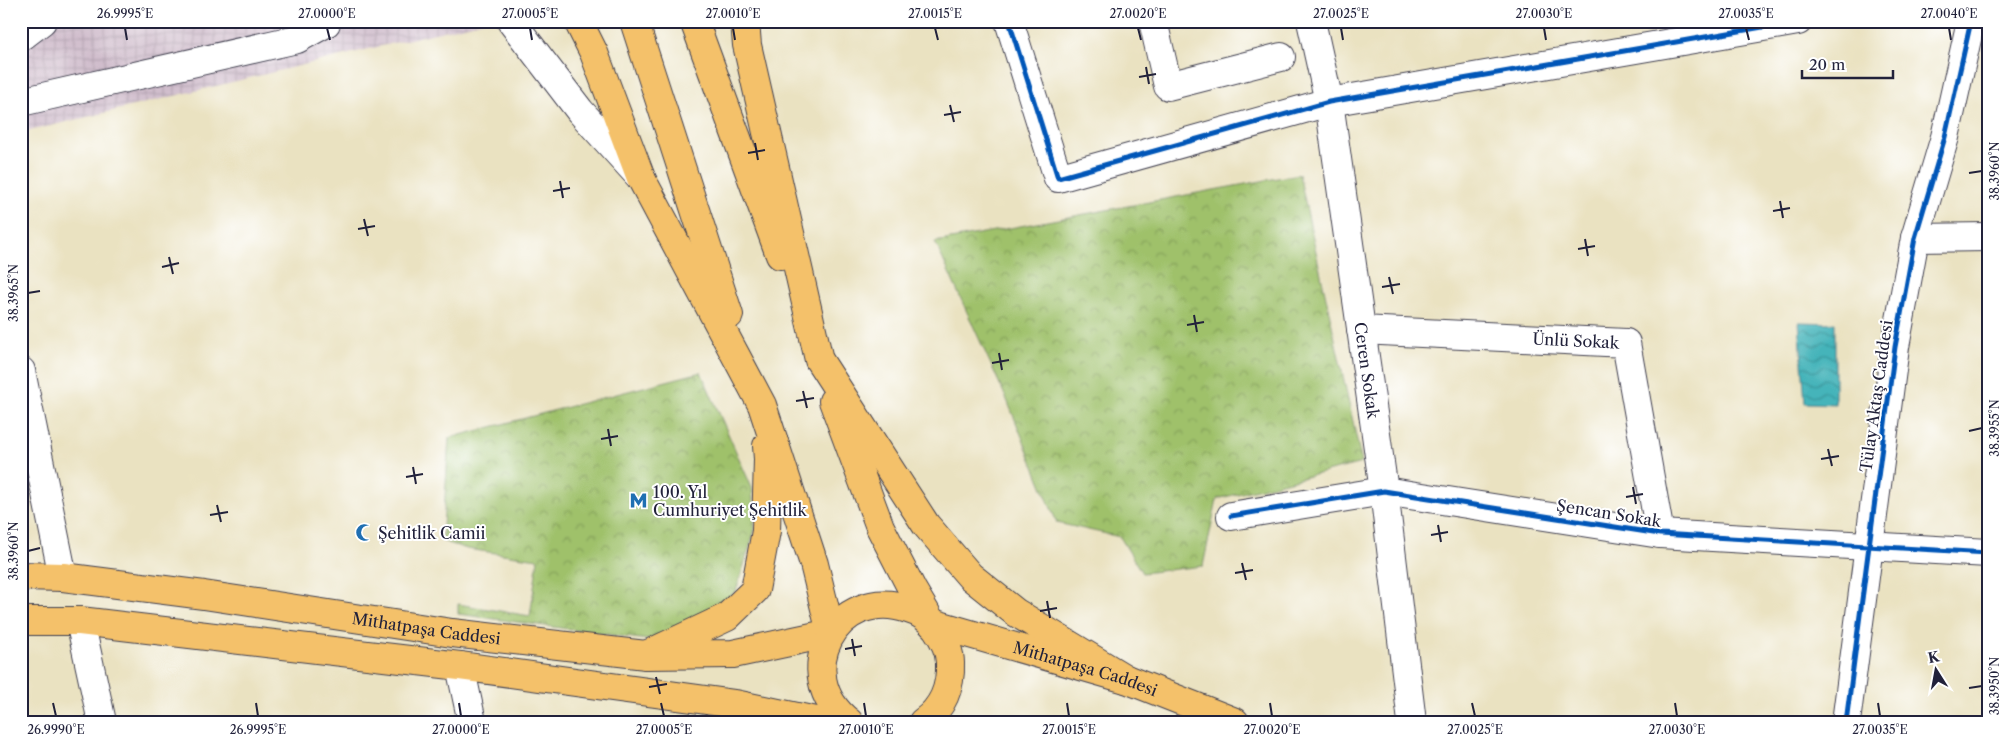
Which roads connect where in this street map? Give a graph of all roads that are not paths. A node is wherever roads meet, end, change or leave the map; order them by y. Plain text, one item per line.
1 (42, 21) edge
2 (326, 21) edge
3 (511, 21) edge
4 (578, 21) edge
5 (634, 21) edge
6 (694, 21) edge
7 (745, 21) edge
8 (1009, 21) edge
9 (1153, 21) edge
10 (1311, 21) edge
11 (1798, 21) edge
12 (1971, 21) edge
13 (21, 37) edge
14 (1281, 57) dead end
15 (21, 102) edge
16 (1329, 102) junction
17 (641, 178) junction
18 (1988, 237) edge
19 (1915, 238) junction
20 (1361, 330) junction
21 (819, 360) junction
22 (21, 371) edge
23 (750, 381) junction
24 (762, 405) junction
25 (1384, 491) junction
26 (1231, 516) dead end
27 (1660, 534) junction
28 (1868, 546) junction
29 (1988, 553) edge
30 (21, 576) edge
31 (63, 577) junction
32 (21, 621) edge
33 (80, 621) junction
34 (932, 623) junction
35 (831, 633) junction
36 (646, 655) junction
37 (460, 666) junction
38 (1126, 679) junction
39 (737, 713) edge
40 (102, 722) edge
41 (472, 722) edge
42 (821, 722) edge
43 (849, 722) edge
44 (923, 722) edge
45 (1235, 722) edge
46 (1412, 722) edge
47 (1846, 722) edge

1 - 13 street
2 - 15 street
3 - 17 street
4 - 17 main road
5 - 23 main road
6 - 21 main road
7 - 21 main road
8 - 16 street
9 - 14 street
10 - 16 street, Ceren Sokak
11 - 16 street
12 - 19 street, Tülay Aktaş Caddesi
16 - 20 street, Ceren Sokak
17 - 23 main road
18 - 19 street
19 - 28 street, Tülay Aktaş Caddesi
20 - 25 street, Ceren Sokak
20 - 27 street, Ünlü Sokak
21 - 34 main road
21 - 38 main road
22 - 31 street
23 - 24 main road
24 - 35 main road
24 - 36 main road
25 - 26 street, Şencan Sokak
25 - 27 street, Şencan Sokak
25 - 46 street, Ceren Sokak
27 - 28 street, Şencan Sokak
28 - 29 street, Şencan Sokak
28 - 47 street, Tülay Aktaş Caddesi
30 - 31 main road, Mithatpaşa Caddesi
31 - 36 main road, Mithatpaşa Caddesi
32 - 33 main road, Mithatpaşa Caddesi
33 - 37 main road, Mithatpaşa Caddesi
33 - 40 street
34 - 35 main road
34 - 38 main road, Mithatpaşa Caddesi
34 - 44 main road
35 - 36 main road, Mithatpaşa Caddesi
35 - 43 main road
37 - 39 main road, Mithatpaşa Caddesi
37 - 41 street
38 - 45 main road, Mithatpaşa Caddesi
39 - 42 main road, Mithatpaşa Caddesi

